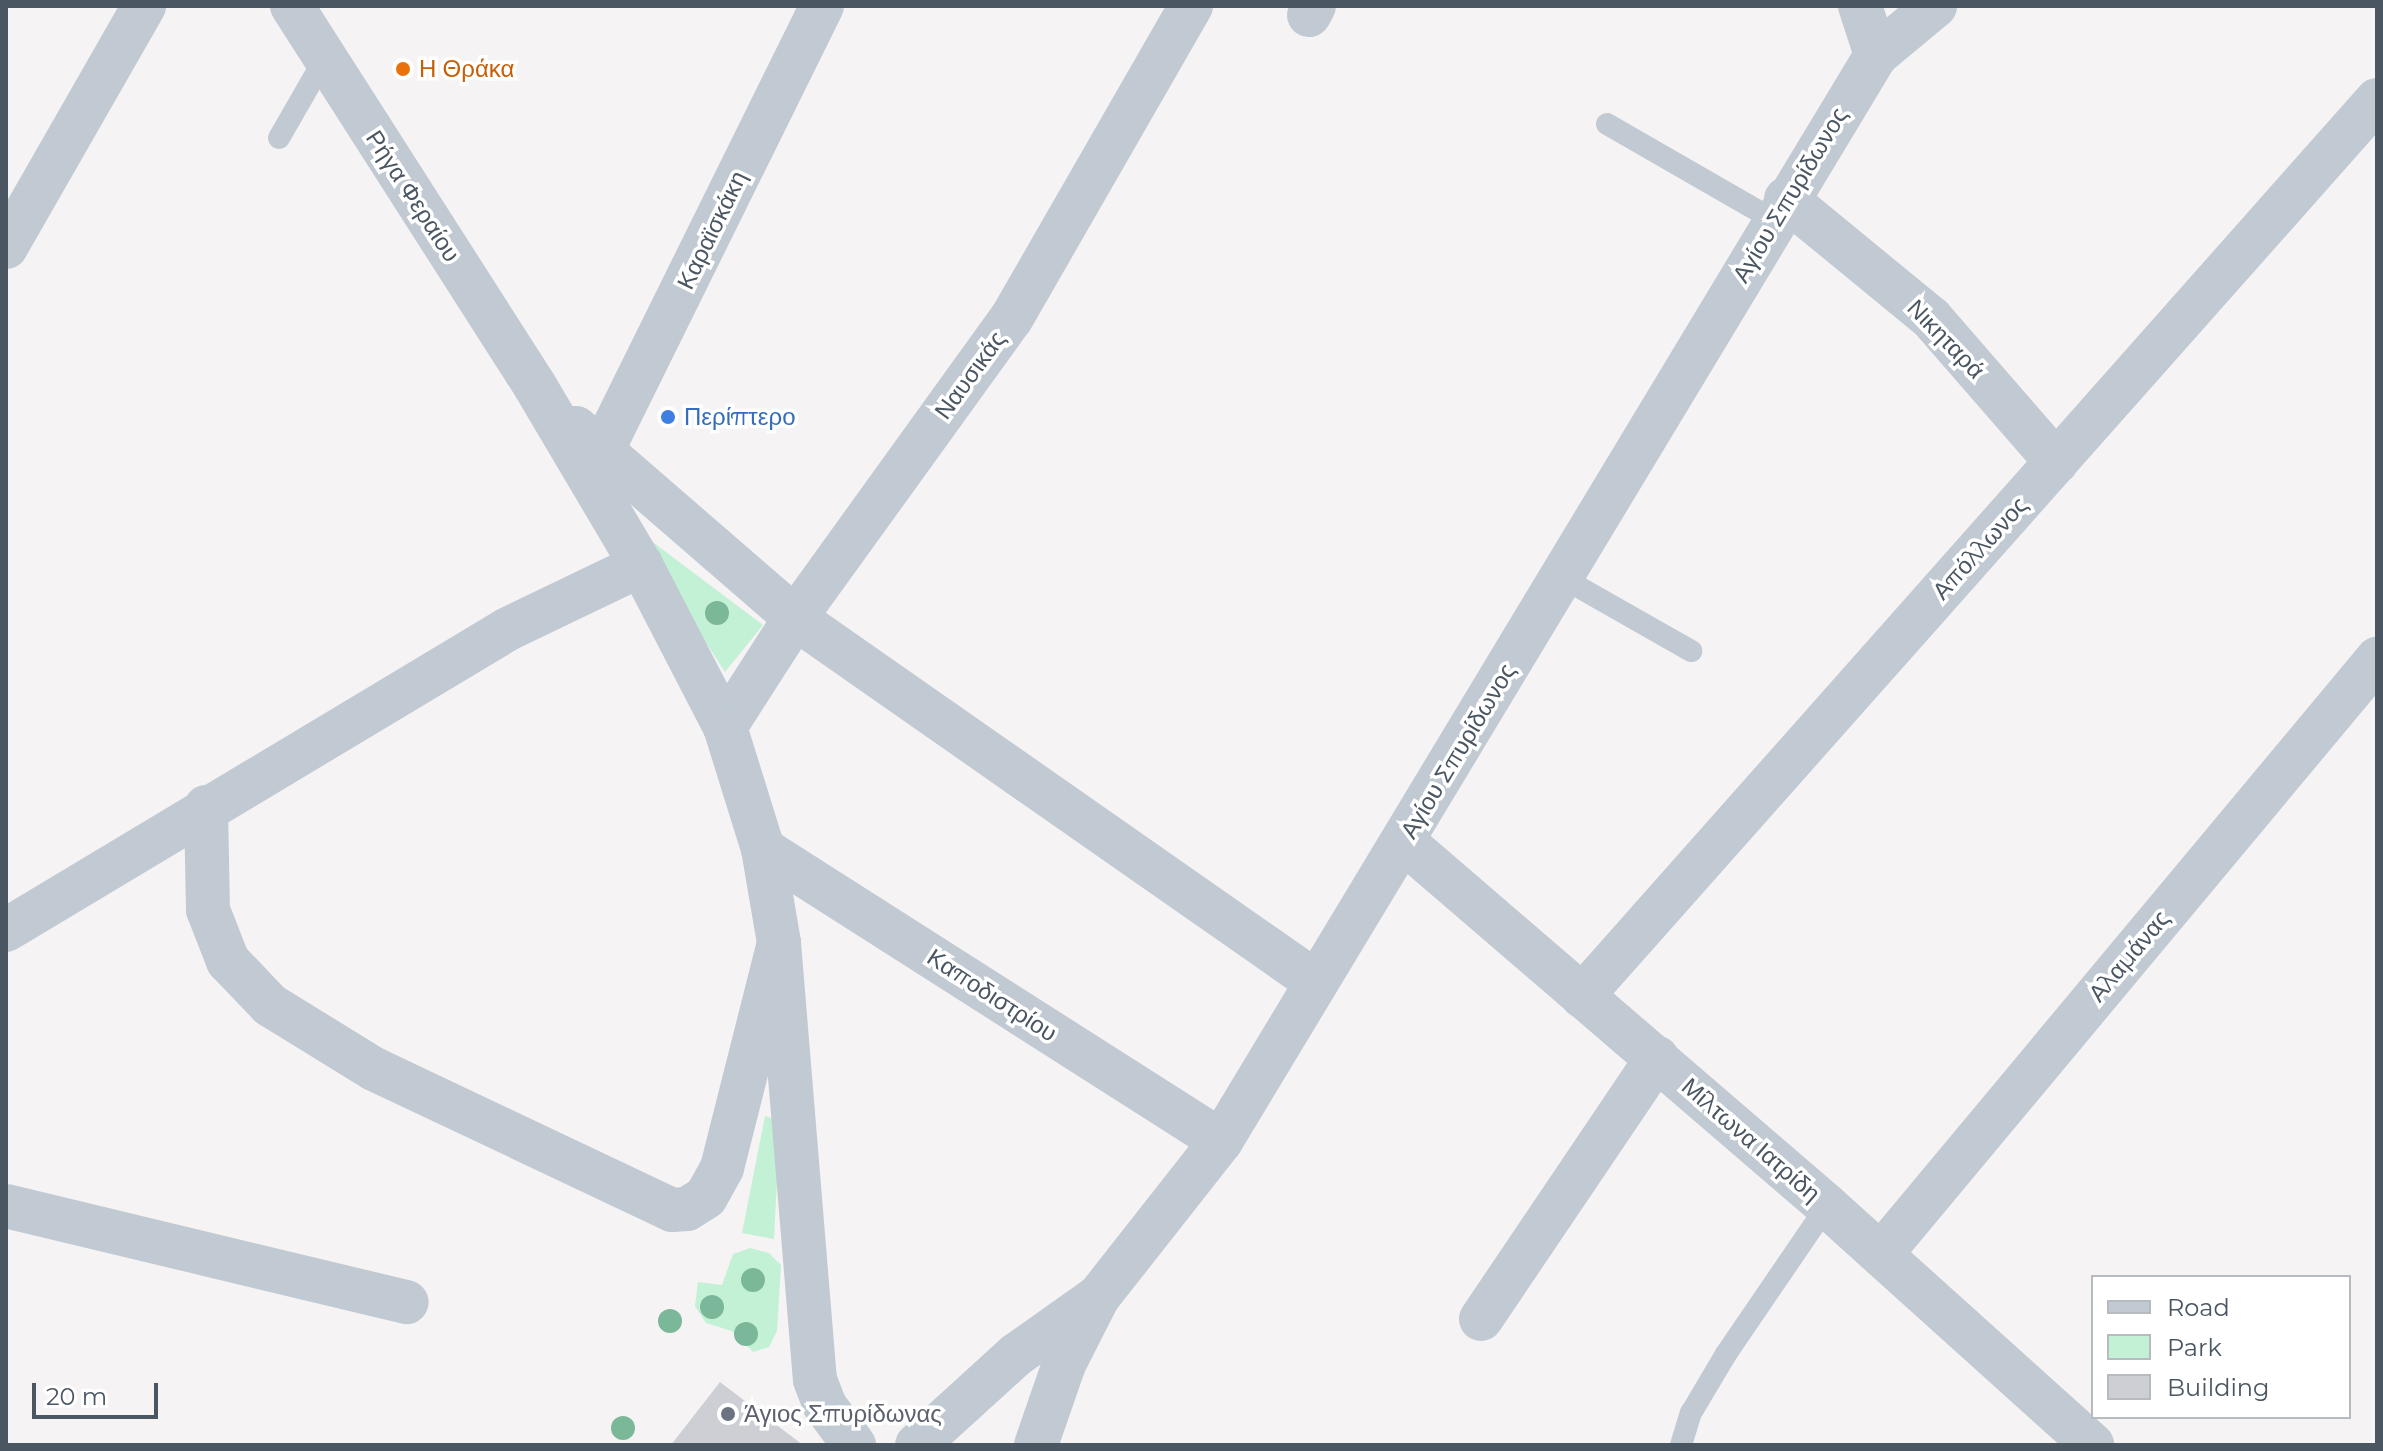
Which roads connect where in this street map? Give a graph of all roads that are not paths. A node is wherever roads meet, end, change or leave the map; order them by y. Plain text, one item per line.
1 (144, 6) edge
2 (292, 6) edge
3 (822, 6) edge
4 (1191, 6) edge
5 (1860, 6) edge
6 (1935, 6) edge
7 (1876, 55) junction
8 (325, 58) junction
9 (2377, 100) edge
10 (1607, 124) dead end
11 (279, 138) dead end
12 (1780, 210) junction
13 (6, 247) edge
14 (535, 386) junction
15 (601, 453) junction
16 (2056, 462) junction
17 (641, 565) junction
18 (1561, 577) junction
19 (795, 618) junction
20 (1691, 651) dead end
21 (2377, 659) edge
22 (725, 727) junction
23 (206, 807) junction
24 (1404, 842) junction
25 (763, 849) junction
26 (6, 930) edge
27 (779, 943) junction
28 (1316, 982) junction
29 (1582, 996) junction
30 (1657, 1058) junction
31 (1221, 1141) junction
32 (6, 1206) edge
33 (1827, 1206) junction
34 (1881, 1254) junction
35 (1099, 1296) junction
36 (407, 1302) dead end
37 (1481, 1319) dead end
38 (1047, 1440) edge
39 (854, 1445) edge
40 (917, 1445) edge
41 (1681, 1445) edge
42 (2092, 1445) edge

1 - 13 street
2 - 8 street, Ρήγα Φεραίου
3 - 15 street, Καραϊσκάκη
4 - 19 street, Ναυσικάς
5 - 7 street
6 - 7 street, Αγίου Σπυρίδωνος
7 - 12 street, Αγίου Σπυρίδωνος
8 - 11 lane
8 - 14 street, Ρήγα Φεραίου
9 - 16 street, Απόλλωνος
10 - 12 lane
12 - 16 street, Νικηταρά
12 - 18 street, Αγίου Σπυρίδωνος
14 - 15 street
14 - 17 street
15 - 19 street
16 - 29 street, Απόλλωνος
17 - 22 street
17 - 23 street
18 - 20 lane
18 - 24 street, Αγίου Σπυρίδωνος
19 - 22 street, Ναυσικάς
19 - 28 street
21 - 34 street, Αλαμάνας
22 - 25 street
23 - 26 street
23 - 27 street
24 - 28 street, Αγίου Σπυρίδωνος
24 - 29 street, Μίλτωνα Ιατρίδη
25 - 27 street
25 - 31 street, Καποδιστρίου
27 - 39 street
28 - 31 street, Αγίου Σπυρίδωνος
29 - 30 street, Μίλτωνα Ιατρίδη
30 - 33 street, Μίλτωνα Ιατρίδη
30 - 37 street
31 - 35 street, Αγίου Σπυρίδωνος
32 - 36 street
33 - 34 street, Μίλτωνα Ιατρίδη
33 - 41 lane
34 - 42 street, Μίλτωνα Ιατρίδη
35 - 38 street
35 - 40 street, Αγίου Σπυρίδωνος

